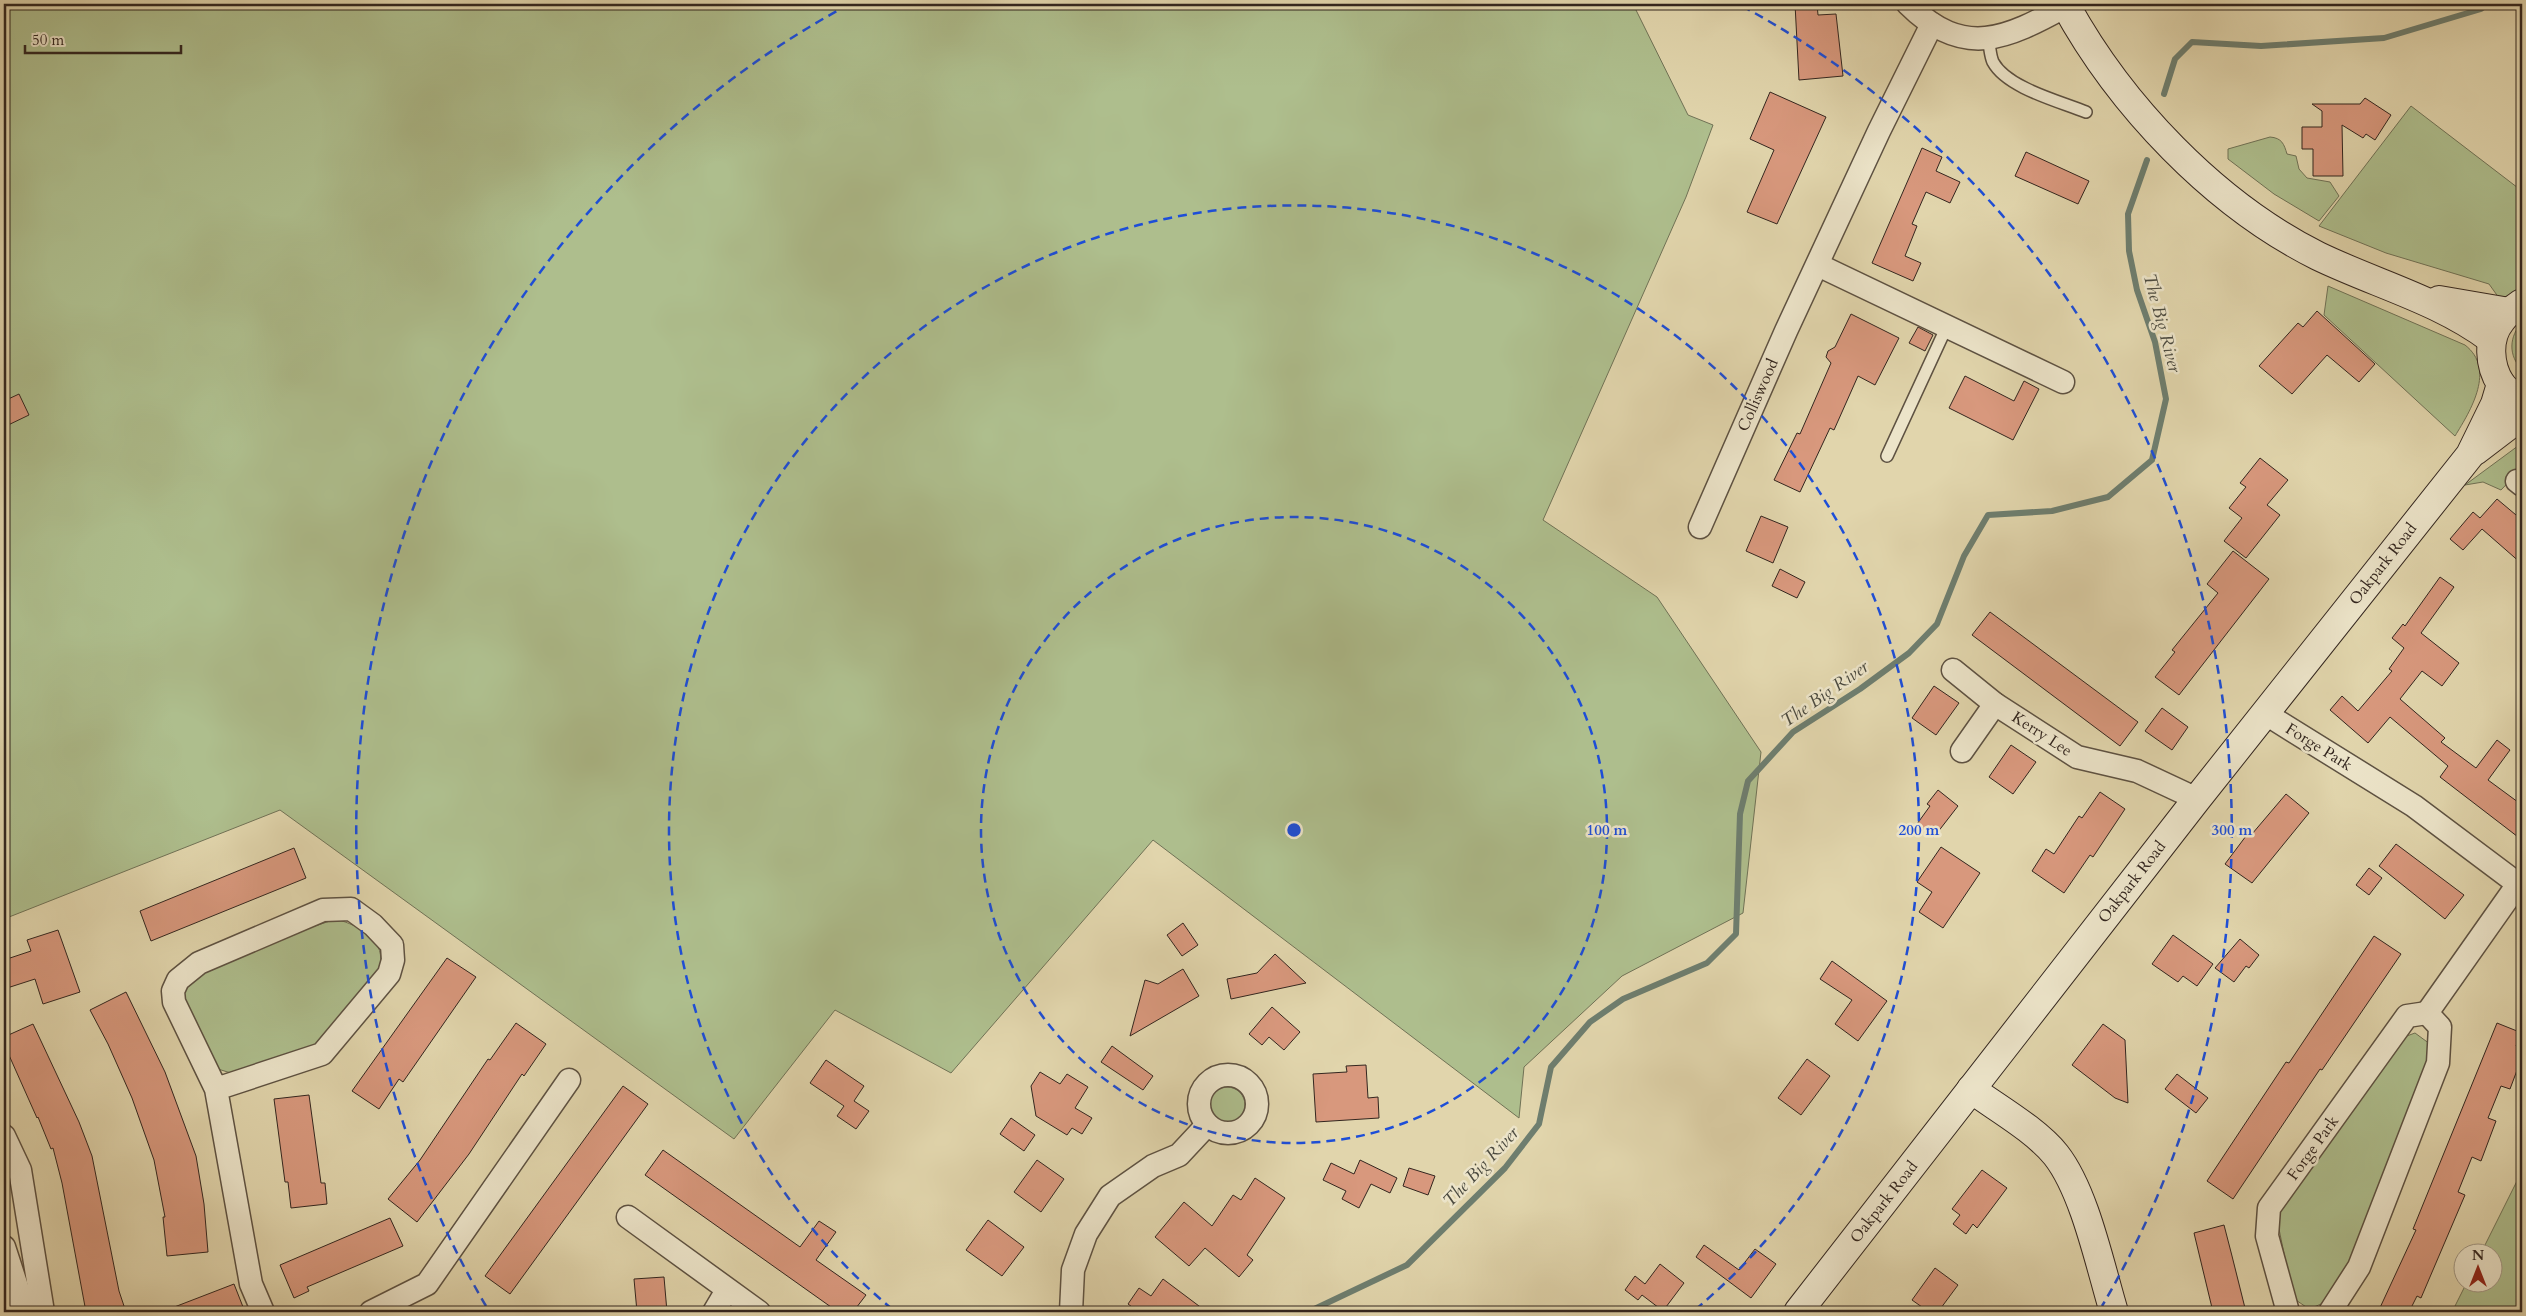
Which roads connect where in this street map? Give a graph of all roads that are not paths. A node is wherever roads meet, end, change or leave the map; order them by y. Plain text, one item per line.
1 (1908, 4) edge
2 (2065, 5) edge
3 (1932, 24) junction
4 (1988, 39) junction
5 (2086, 112) dead end
6 (1818, 265) junction
7 (2416, 295) junction
8 (2516, 308) edge
9 (1947, 326) junction
10 (2491, 338) junction
11 (2063, 382) dead end
12 (2501, 384) junction
13 (2522, 402) edge
14 (2522, 412) edge
15 (2470, 455) junction
16 (1887, 456) dead end
17 (1700, 527) dead end
18 (1953, 670) dead end
19 (1995, 704) junction
20 (2266, 714) junction
21 (1962, 751) dead end
22 (2197, 798) junction
23 (2520, 886) edge
24 (2427, 1013) junction
25 (569, 1080) dead end
26 (216, 1089) junction
27 (1971, 1090) junction
28 (1207, 1125) dead end
29 (4, 1136) edge
30 (628, 1217) dead end
31 (5, 1254) edge
32 (727, 1290) junction
33 (376, 1311) edge
34 (21, 1312) edge
35 (43, 1312) edge
36 (263, 1312) edge
37 (714, 1312) edge
38 (759, 1312) edge
39 (1071, 1312) edge
40 (1798, 1312) edge
41 (2114, 1312) edge
42 (2288, 1312) edge
43 (2330, 1312) edge

1 - 3 street
2 - 4 street
2 - 7 main road
3 - 4 street
3 - 6 street, Colliswood
4 - 5 lane
6 - 9 street
6 - 17 street, Colliswood
7 - 8 main road
7 - 10 main road
8 - 10 main road
9 - 11 street
9 - 16 lane
10 - 12 main road
12 - 13 main road
12 - 15 main road
14 - 15 main road
15 - 20 main road, Oakpark Road
18 - 19 street, Kerry Lee
19 - 21 street
19 - 22 street, Kerry Lee
20 - 22 main road, Oakpark Road
20 - 23 street, Forge Park
22 - 27 main road, Oakpark Road
23 - 24 street, Forge Park
24 - 42 street, Forge Park
24 - 43 street
25 - 33 street
26 - 26 street
26 - 36 street
27 - 40 main road, Oakpark Road
27 - 41 main road
28 - 39 street
29 - 35 street
30 - 32 street
31 - 34 street
32 - 37 street
32 - 38 street

